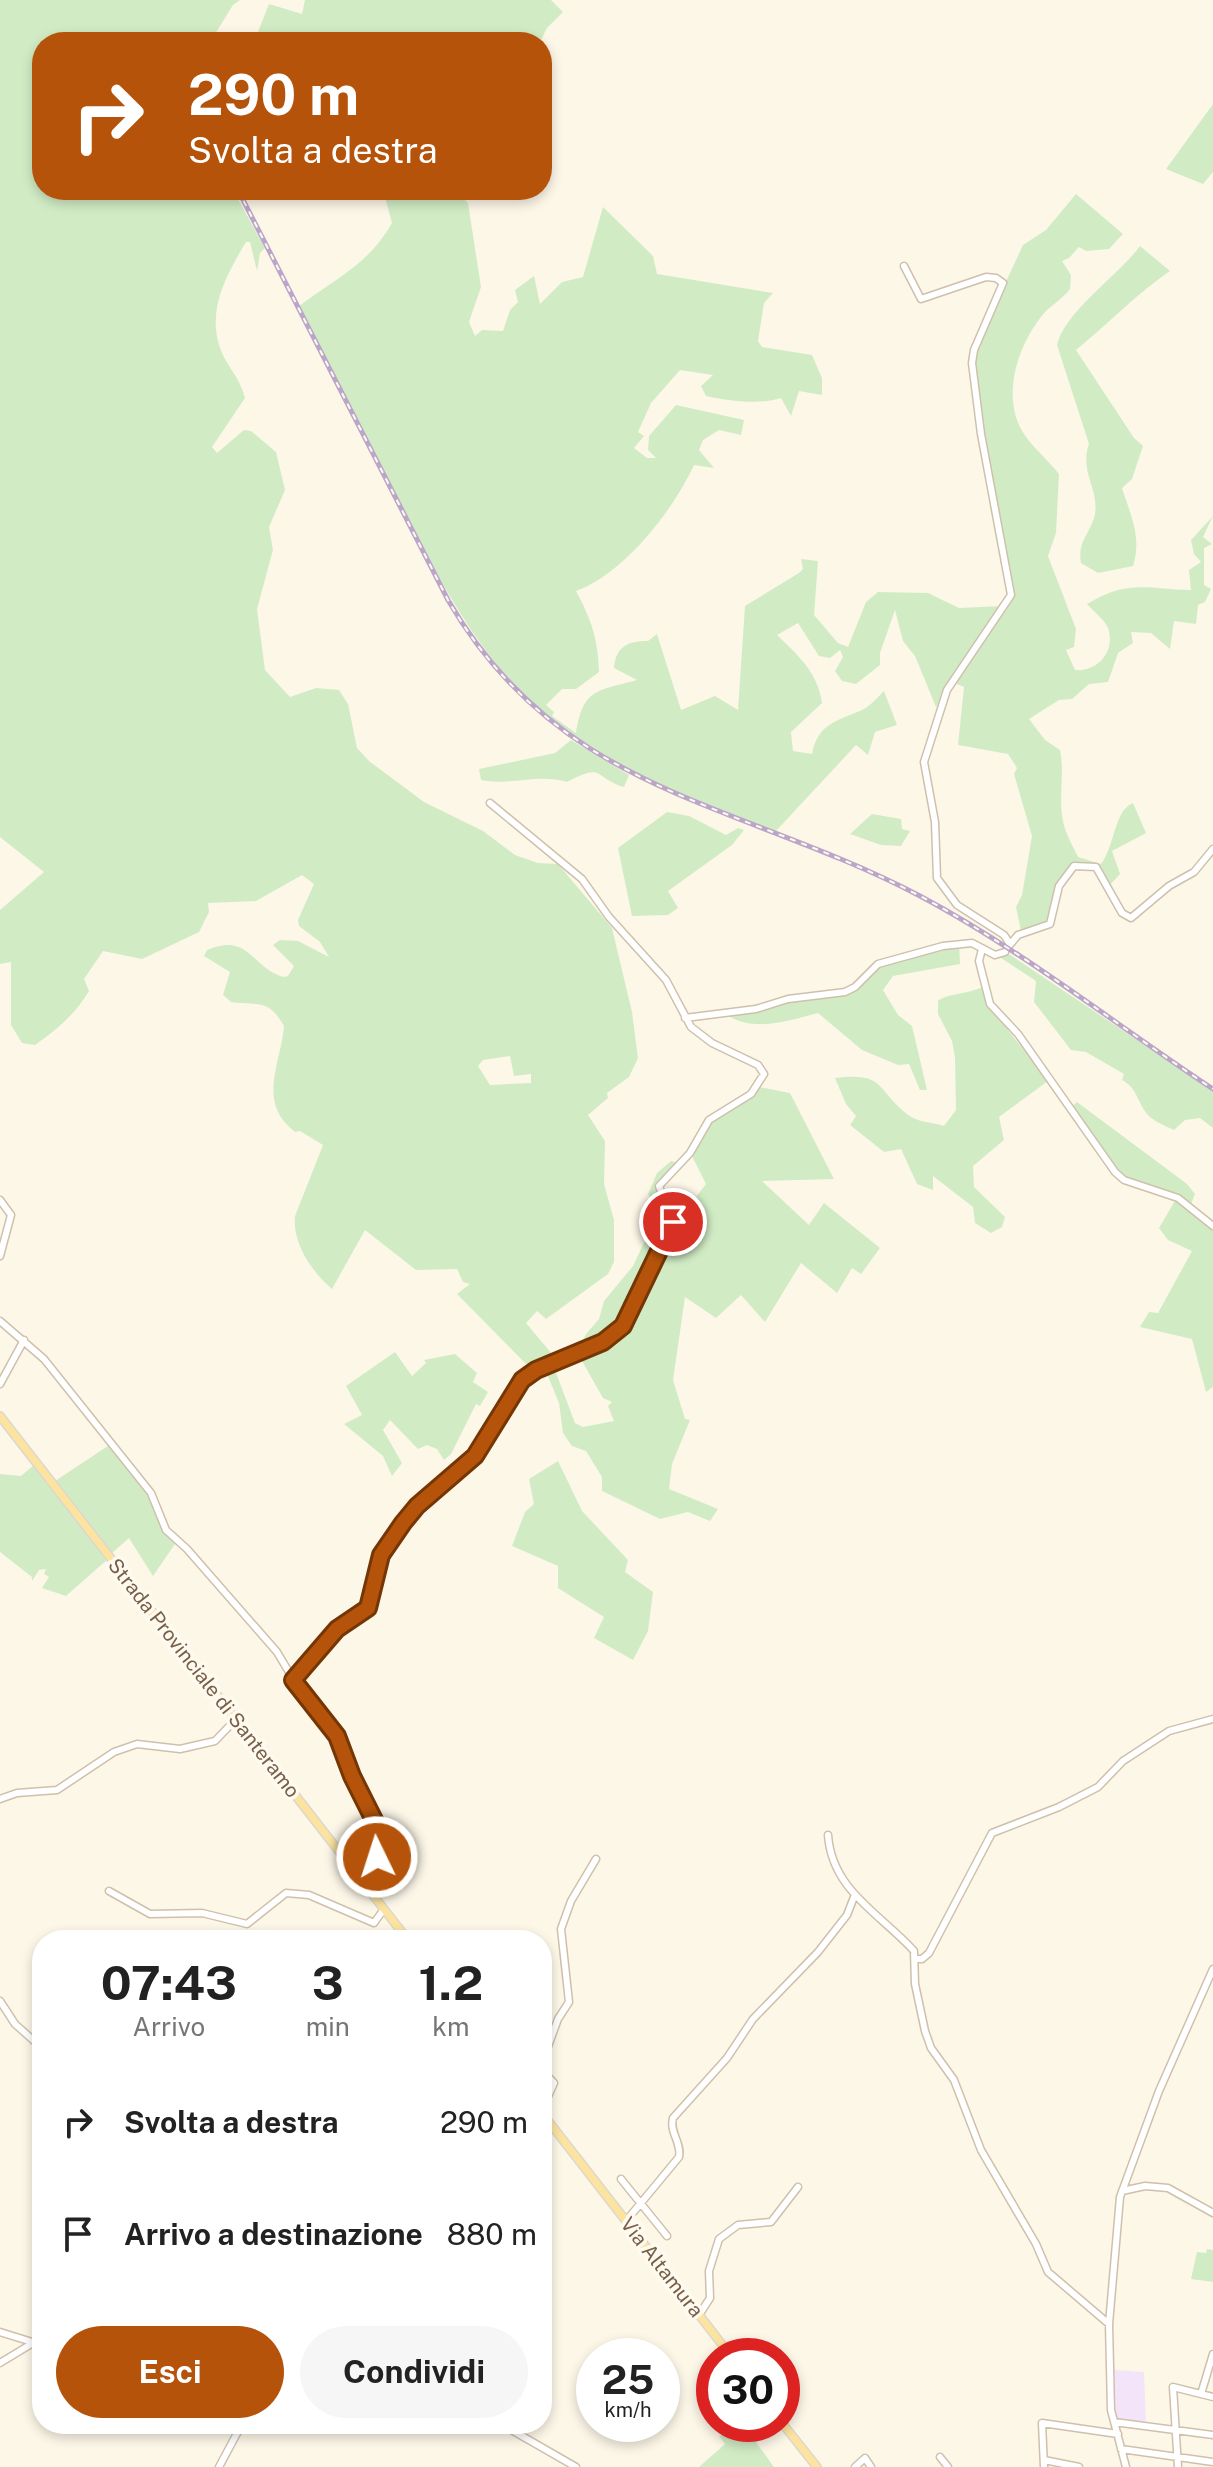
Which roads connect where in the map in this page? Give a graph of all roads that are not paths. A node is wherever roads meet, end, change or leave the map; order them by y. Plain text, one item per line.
1 (904, 266) dead end
2 (490, 803) dead end
3 (1213, 849) edge
4 (1007, 948) junction
5 (982, 949) junction
6 (685, 1018) junction
7 (0, 1200) edge
8 (1213, 1226) edge
9 (0, 1256) edge
10 (0, 1321) edge
11 (24, 1340) junction
12 (0, 1384) edge
13 (0, 1416) edge
14 (293, 1680) junction
15 (236, 1719) junction
16 (1213, 1719) edge
17 (0, 1799) edge
18 (828, 1835) dead end
19 (596, 1859) dead end
20 (109, 1891) dead end
21 (373, 1895) junction
22 (854, 1897) junction
23 (384, 1909) junction
24 (400, 1930) edge
25 (915, 1959) junction
26 (1213, 1969) edge
27 (0, 2001) edge
28 (552, 2036) edge
29 (32, 2039) edge
30 (552, 2125) edge
31 (621, 2179) dead end
32 (798, 2187) dead end
33 (1122, 2191) junction
34 (640, 2206) junction
35 (1213, 2213) edge
36 (626, 2221) junction
37 (667, 2236) dead end
38 (699, 2315) junction
39 (1109, 2324) junction
40 (0, 2332) edge
41 (717, 2338) edge
42 (32, 2343) edge
43 (32, 2344) edge
44 (1213, 2354) edge
45 (0, 2363) edge
46 (1201, 2394) junction
47 (1213, 2397) edge
48 (1114, 2422) junction
49 (1175, 2429) junction
50 (237, 2434) edge
51 (518, 2434) edge
52 (1118, 2434) junction
53 (1213, 2435) edge
54 (797, 2442) edge
55 (1121, 2449) junction
56 (1213, 2450) edge
57 (940, 2457) dead end
58 (1177, 2457) junction
59 (1212, 2462) edge
60 (1044, 2463) edge
61 (219, 2467) edge
62 (576, 2467) edge
63 (817, 2467) edge
64 (855, 2467) edge
65 (871, 2467) edge
66 (948, 2467) edge
67 (1079, 2467) edge
68 (1126, 2467) edge
69 (1178, 2467) edge

1 - 4 street
2 - 6 street
3 - 4 street
4 - 5 street
5 - 6 street
5 - 8 street
6 - 14 street
7 - 9 street
10 - 11 street
11 - 12 street
11 - 14 street
13 - 15 main road, Strada Provinciale di Santeramo
14 - 21 street
15 - 17 street
15 - 21 main road, Strada Provinciale di Santeramo
16 - 25 street
18 - 22 street
19 - 28 street
20 - 23 street
21 - 23 main road, Strada Provinciale di Santeramo
22 - 25 street
22 - 34 street
23 - 24 main road, Strada Provinciale di Santeramo
25 - 39 street
26 - 33 street
27 - 29 street
30 - 36 main road, Via Altamura
31 - 34 street
32 - 38 street
33 - 35 street
33 - 39 street
34 - 36 street
34 - 37 street
36 - 38 main road, Via Altamura
38 - 41 main road, Via Altamura
39 - 48 street
40 - 42 street
43 - 45 street
44 - 46 street
46 - 47 street
46 - 49 street
48 - 49 street
48 - 52 street
49 - 53 street
49 - 58 street
50 - 61 street
51 - 62 street
52 - 55 street
52 - 60 street
54 - 63 main road
55 - 58 street
55 - 68 street
56 - 59 street
57 - 66 street
58 - 59 street
58 - 69 street
60 - 67 street
64 - 65 street

